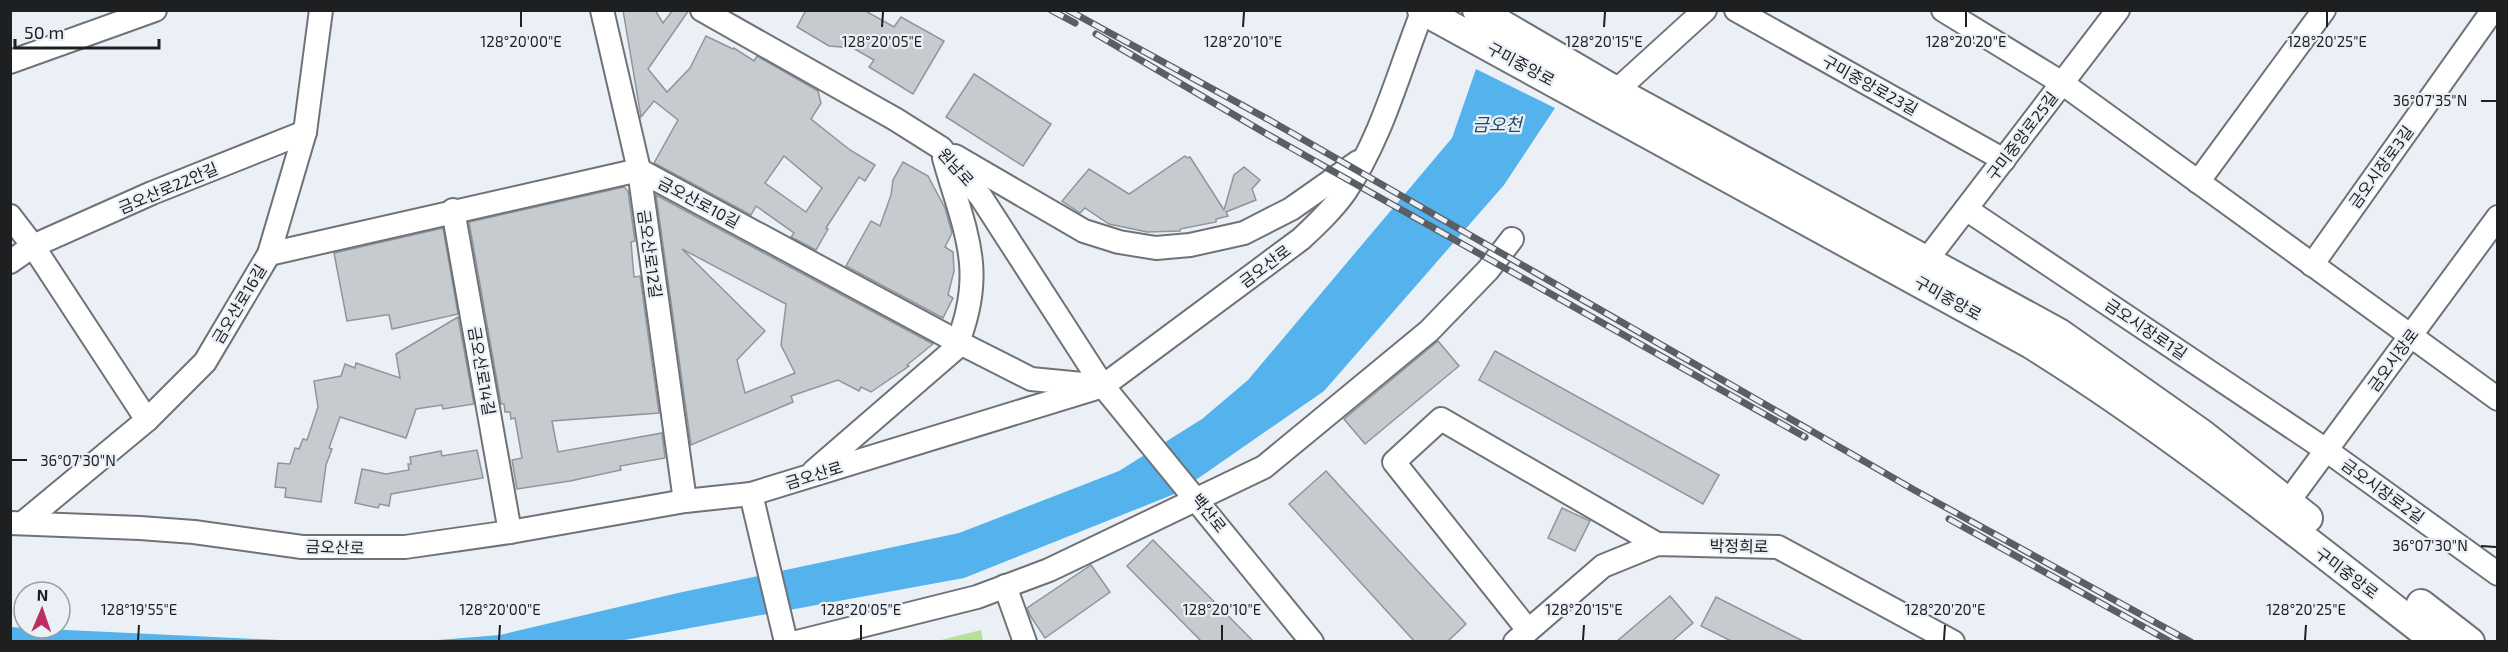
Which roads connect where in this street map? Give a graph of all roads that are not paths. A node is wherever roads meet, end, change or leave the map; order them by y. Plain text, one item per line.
1 (155, 10) edge
2 (321, 10) edge
3 (602, 10) edge
4 (702, 10) edge
5 (1477, 10) edge
6 (1705, 10) edge
7 (1736, 10) edge
8 (1943, 10) edge
9 (2118, 10) edge
10 (2324, 10) edge
11 (2493, 10) edge
12 (1423, 11) edge
13 (10, 62) edge
14 (2062, 83) junction
15 (1616, 91) junction
16 (305, 132) junction
17 (941, 148) junction
18 (1365, 157) junction
19 (2004, 160) junction
20 (639, 170) junction
21 (2198, 182) junction
22 (1966, 209) junction
23 (453, 210) junction
24 (10, 216) edge
25 (2498, 217) edge
26 (1512, 239) dead end
27 (33, 246) junction
28 (269, 254) junction
29 (1926, 261) junction
30 (10, 262) edge
31 (2312, 265) junction
32 (2410, 336) junction
33 (958, 342) junction
34 (1103, 386) junction
35 (2498, 399) edge
36 (147, 420) junction
37 (2326, 450) junction
38 (807, 477) junction
39 (751, 494) junction
40 (1198, 500) junction
41 (685, 501) junction
42 (2288, 502) junction
43 (17, 523) edge
44 (510, 532) junction
45 (1657, 544) junction
46 (2498, 574) edge
47 (1005, 586) junction
48 (1518, 638) edge
49 (1950, 641) edge
50 (786, 642) edge
51 (797, 642) edge
52 (1025, 642) edge
53 (1312, 642) edge
54 (2437, 642) edge
55 (2470, 642) edge

1 - 13 street
2 - 16 street, 금오산로16길
3 - 20 street, 금오산로12길
4 - 17 street, 원남로
5 - 15 main road, 구미중앙로
6 - 15 street
7 - 19 street, 구미중앙로23길
8 - 14 street
9 - 14 street, 구미중앙로25길
10 - 21 street
11 - 31 street, 금오시장로3길
12 - 18 street, 금오산로
12 - 54 main road, 구미중앙로
14 - 19 street, 구미중앙로25길
14 - 21 street
15 - 29 main road, 구미중앙로
16 - 27 street, 금오산로22안길
16 - 28 street, 금오산로16길
17 - 18 street
17 - 33 street
17 - 34 street, 원남로
18 - 34 street, 금오산로
19 - 22 street, 구미중앙로25길
20 - 23 street, 금오산로10길
20 - 33 street, 금오산로10길
20 - 41 street, 금오산로12길
21 - 31 street
22 - 29 street, 구미중앙로25길
22 - 37 street, 금오시장로1길
23 - 28 street, 금오산로10길
23 - 44 street, 금오산로14길
24 - 27 street
25 - 32 street, 금오시장로
26 - 40 street
27 - 30 street, 금오산로22안길
27 - 36 street
28 - 36 street, 금오산로16길
29 - 42 main road, 구미중앙로
31 - 32 street
32 - 35 street
32 - 37 street, 금오시장로
33 - 34 street, 금오산로10길
33 - 38 street
34 - 38 street, 금오산로
34 - 40 street, 백산로
36 - 43 street, 금오산로16길
37 - 42 street, 금오시장로
37 - 46 street, 금오시장로2길
38 - 39 street, 금오산로
39 - 41 street, 금오산로
39 - 50 street
40 - 47 street
40 - 53 street, 백산로
41 - 44 street, 금오산로
42 - 55 main road, 구미중앙로
43 - 44 street, 금오산로
45 - 48 street, 박정희로
45 - 48 street
45 - 49 street, 박정희로
47 - 51 street
47 - 52 street

